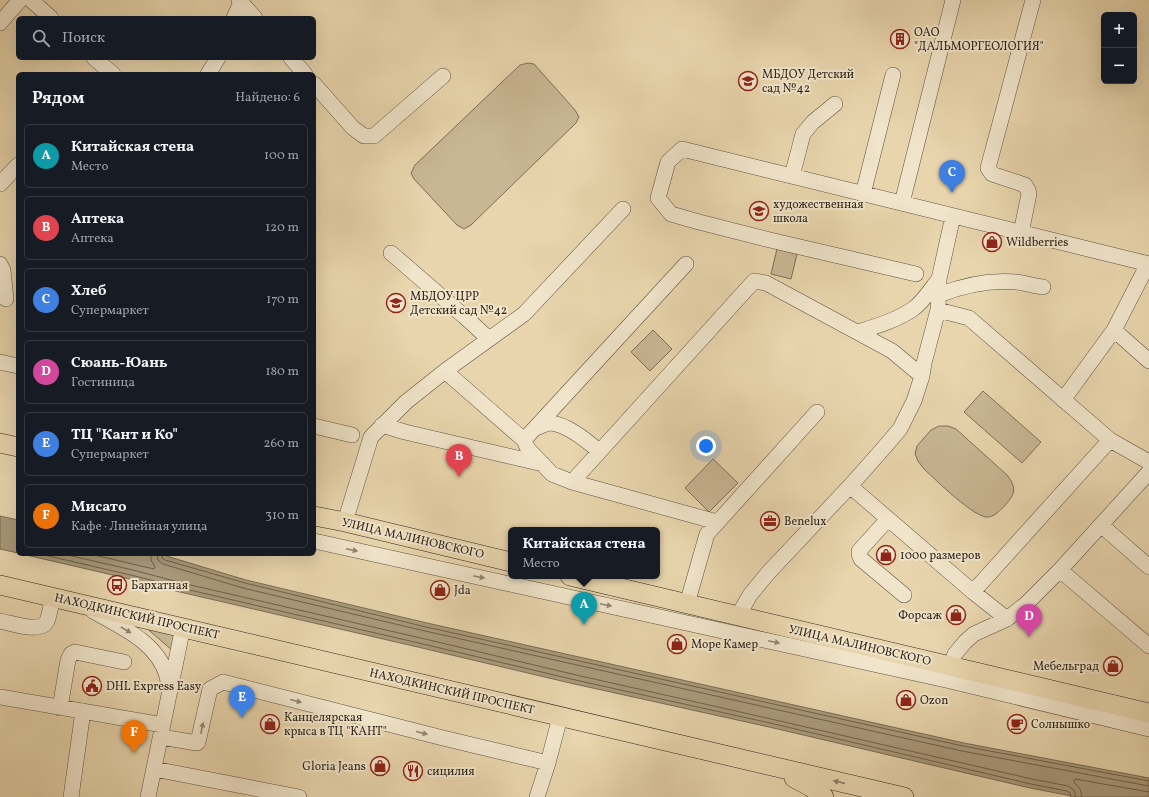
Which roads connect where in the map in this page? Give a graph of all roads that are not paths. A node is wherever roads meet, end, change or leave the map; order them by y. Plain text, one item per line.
1 (20, 0) edge
2 (31, 0) edge
3 (952, 0) edge
4 (1033, 0) edge
5 (241, 1) edge
6 (49, 16) edge
7 (235, 16) edge
8 (253, 16) edge
9 (0, 23) edge
10 (96, 60) edge
11 (217, 60) edge
12 (293, 60) edge
13 (107, 72) edge
14 (209, 72) edge
15 (303, 72) edge
16 (893, 75) dead end
17 (443, 76) dead end
18 (316, 86) edge
19 (835, 104) dead end
20 (16, 167) edge
21 (792, 176) junction
22 (0, 184) edge
23 (863, 194) junction
24 (902, 203) junction
25 (623, 209) dead end
26 (953, 216) junction
27 (1021, 233) junction
28 (391, 253) dead end
29 (0, 264) edge
30 (686, 264) dead end
31 (1149, 264) edge
32 (916, 274) dead end
33 (939, 279) junction
34 (1044, 287) dead end
35 (16, 289) edge
36 (939, 294) junction
37 (8, 299) edge
38 (938, 310) junction
39 (1114, 330) junction
40 (858, 332) junction
41 (489, 340) junction
42 (1149, 361) edge
43 (0, 362) edge
44 (16, 366) edge
45 (445, 371) junction
46 (922, 376) junction
47 (1063, 400) junction
48 (816, 412) dead end
49 (382, 425) junction
50 (316, 426) edge
51 (535, 429) junction
52 (352, 435) dead end
53 (524, 440) junction
54 (1110, 440) junction
55 (0, 443) edge
56 (16, 447) edge
57 (599, 451) junction
58 (1149, 462) edge
59 (543, 464) junction
60 (1149, 472) edge
61 (572, 482) junction
62 (850, 486) junction
63 (316, 516) edge
64 (888, 519) junction
65 (345, 522) junction
66 (717, 522) junction
67 (1101, 525) junction
68 (316, 541) edge
69 (508, 561) edge
70 (1149, 567) edge
71 (1060, 570) junction
72 (583, 579) edge
73 (0, 584) edge
74 (973, 592) junction
75 (904, 595) dead end
76 (53, 597) junction
77 (80, 603) junction
78 (687, 604) junction
79 (738, 616) junction
80 (1007, 619) junction
81 (0, 621) edge
82 (183, 627) junction
83 (1149, 646) edge
84 (124, 662) dead end
85 (948, 673) junction
86 (170, 695) junction
87 (0, 697) edge
88 (60, 708) junction
89 (83, 711) junction
90 (1149, 713) edge
91 (560, 717) junction
92 (1149, 729) edge
93 (162, 731) junction
94 (746, 760) junction
95 (548, 763) junction
96 (154, 768) junction
97 (71, 797) edge
98 (148, 797) edge
99 (299, 797) edge
100 (537, 797) edge
101 (824, 797) edge
102 (904, 797) edge

1 - 9 street
2 - 6 street
3 - 24 street
4 - 27 street
5 - 7 street
5 - 8 street
10 - 13 street
11 - 14 street
12 - 15 street
16 - 23 street
17 - 18 street
19 - 21 street
20 - 22 street
21 - 23 street
21 - 32 street
23 - 24 street
24 - 26 street
25 - 41 street
26 - 27 street
26 - 33 street
27 - 31 street
28 - 41 street
29 - 37 street
30 - 51 street
31 - 39 street
33 - 36 street
33 - 40 street
34 - 36 street
35 - 37 street
36 - 38 street
38 - 46 street
38 - 47 street
39 - 42 street
39 - 47 street
40 - 46 street
40 - 57 street
41 - 45 street
43 - 44 street
45 - 49 street
45 - 53 street
46 - 62 street
47 - 54 street
48 - 66 street
49 - 59 street
49 - 65 street
50 - 52 street
51 - 53 street
51 - 57 street
53 - 59 street
54 - 58 street
54 - 74 street
55 - 56 main road
57 - 61 street
59 - 61 street
60 - 67 street
61 - 66 street
62 - 64 street
62 - 79 street
63 - 65 main road, УЛИЦА МАЛИНОВСКОГО
64 - 74 street
64 - 75 street
65 - 69 main road, УЛИЦА МАЛИНОВСКОГО
66 - 78 street
67 - 70 street
67 - 71 street
68 -> 85 street
71 - 80 street
71 - 83 street
72 - 78 main road, УЛИЦА МАЛИНОВСКОГО
73 - 76 main road, НАХОДКИНСКИЙ ПРОСПЕКТ
74 - 80 street
76 - 77 main road, НАХОДКИНСКИЙ ПРОСПЕКТ
76 - 81 street
77 - 82 main road, НАХОДКИНСКИЙ ПРОСПЕКТ
77 -> 86 street
78 - 79 main road, УЛИЦА МАЛИНОВСКОГО
79 - 85 main road, УЛИЦА МАЛИНОВСКОГО
80 - 85 street
82 - 86 street
82 - 91 main road, НАХОДКИНСКИЙ ПРОСПЕКТ
84 - 88 street
85 - 90 main road, УЛИЦА МАЛИНОВСКОГО
85 - 92 street
86 - 93 street
87 - 88 street
88 - 89 street
89 - 93 street
89 - 97 street
91 - 94 main road, НАХОДКИНСКИЙ ПРОСПЕКТ
91 - 95 street
93 -> 95 street
93 - 96 street
94 - 101 main road
102 -> 94 main road, НАХОДКИНСКИЙ ПРОСПЕКТ
95 - 100 street
96 - 98 street
96 - 99 street

